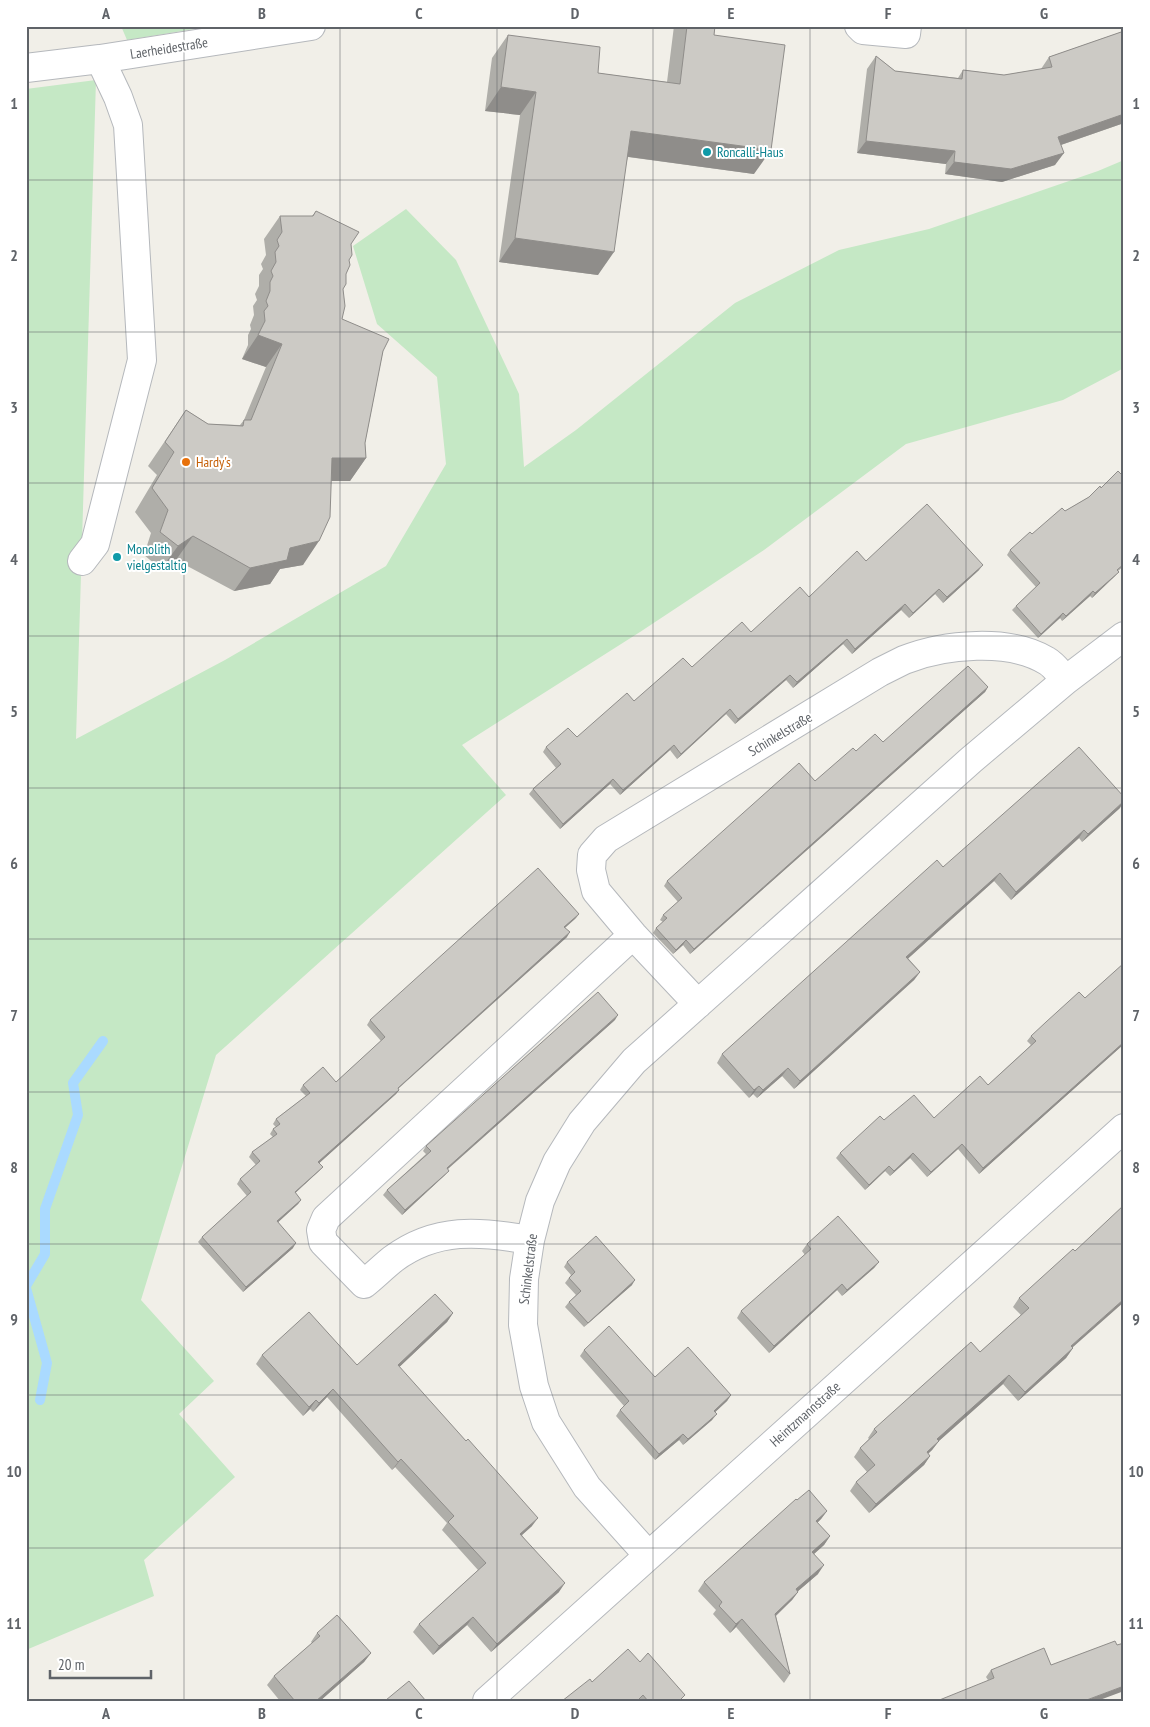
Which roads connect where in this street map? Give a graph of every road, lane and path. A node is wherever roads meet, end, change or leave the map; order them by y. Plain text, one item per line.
1 (311, 26) edge
2 (860, 26) edge
3 (907, 26) edge
4 (100, 59) junction
5 (26, 68) edge
6 (82, 561) dead end
7 (1124, 636) edge
8 (1066, 680) junction
9 (633, 935) junction
10 (698, 1004) junction
11 (1124, 1128) edge
12 (530, 1240) junction
13 (648, 1555) junction
14 (487, 1701) edge

1 - 4 street, Laerheidestraße
2 - 3 street
4 - 5 street, Laerheidestraße
4 - 6 street
7 - 8 street, Schinkelstraße
8 - 9 street, Schinkelstraße
8 - 10 street, Schinkelstraße
9 - 10 street, Schinkelstraße
9 - 12 street
10 - 12 street, Schinkelstraße
11 - 13 street, Heintzmannstraße
12 - 13 street, Schinkelstraße
13 - 14 street, Heintzmannstraße

